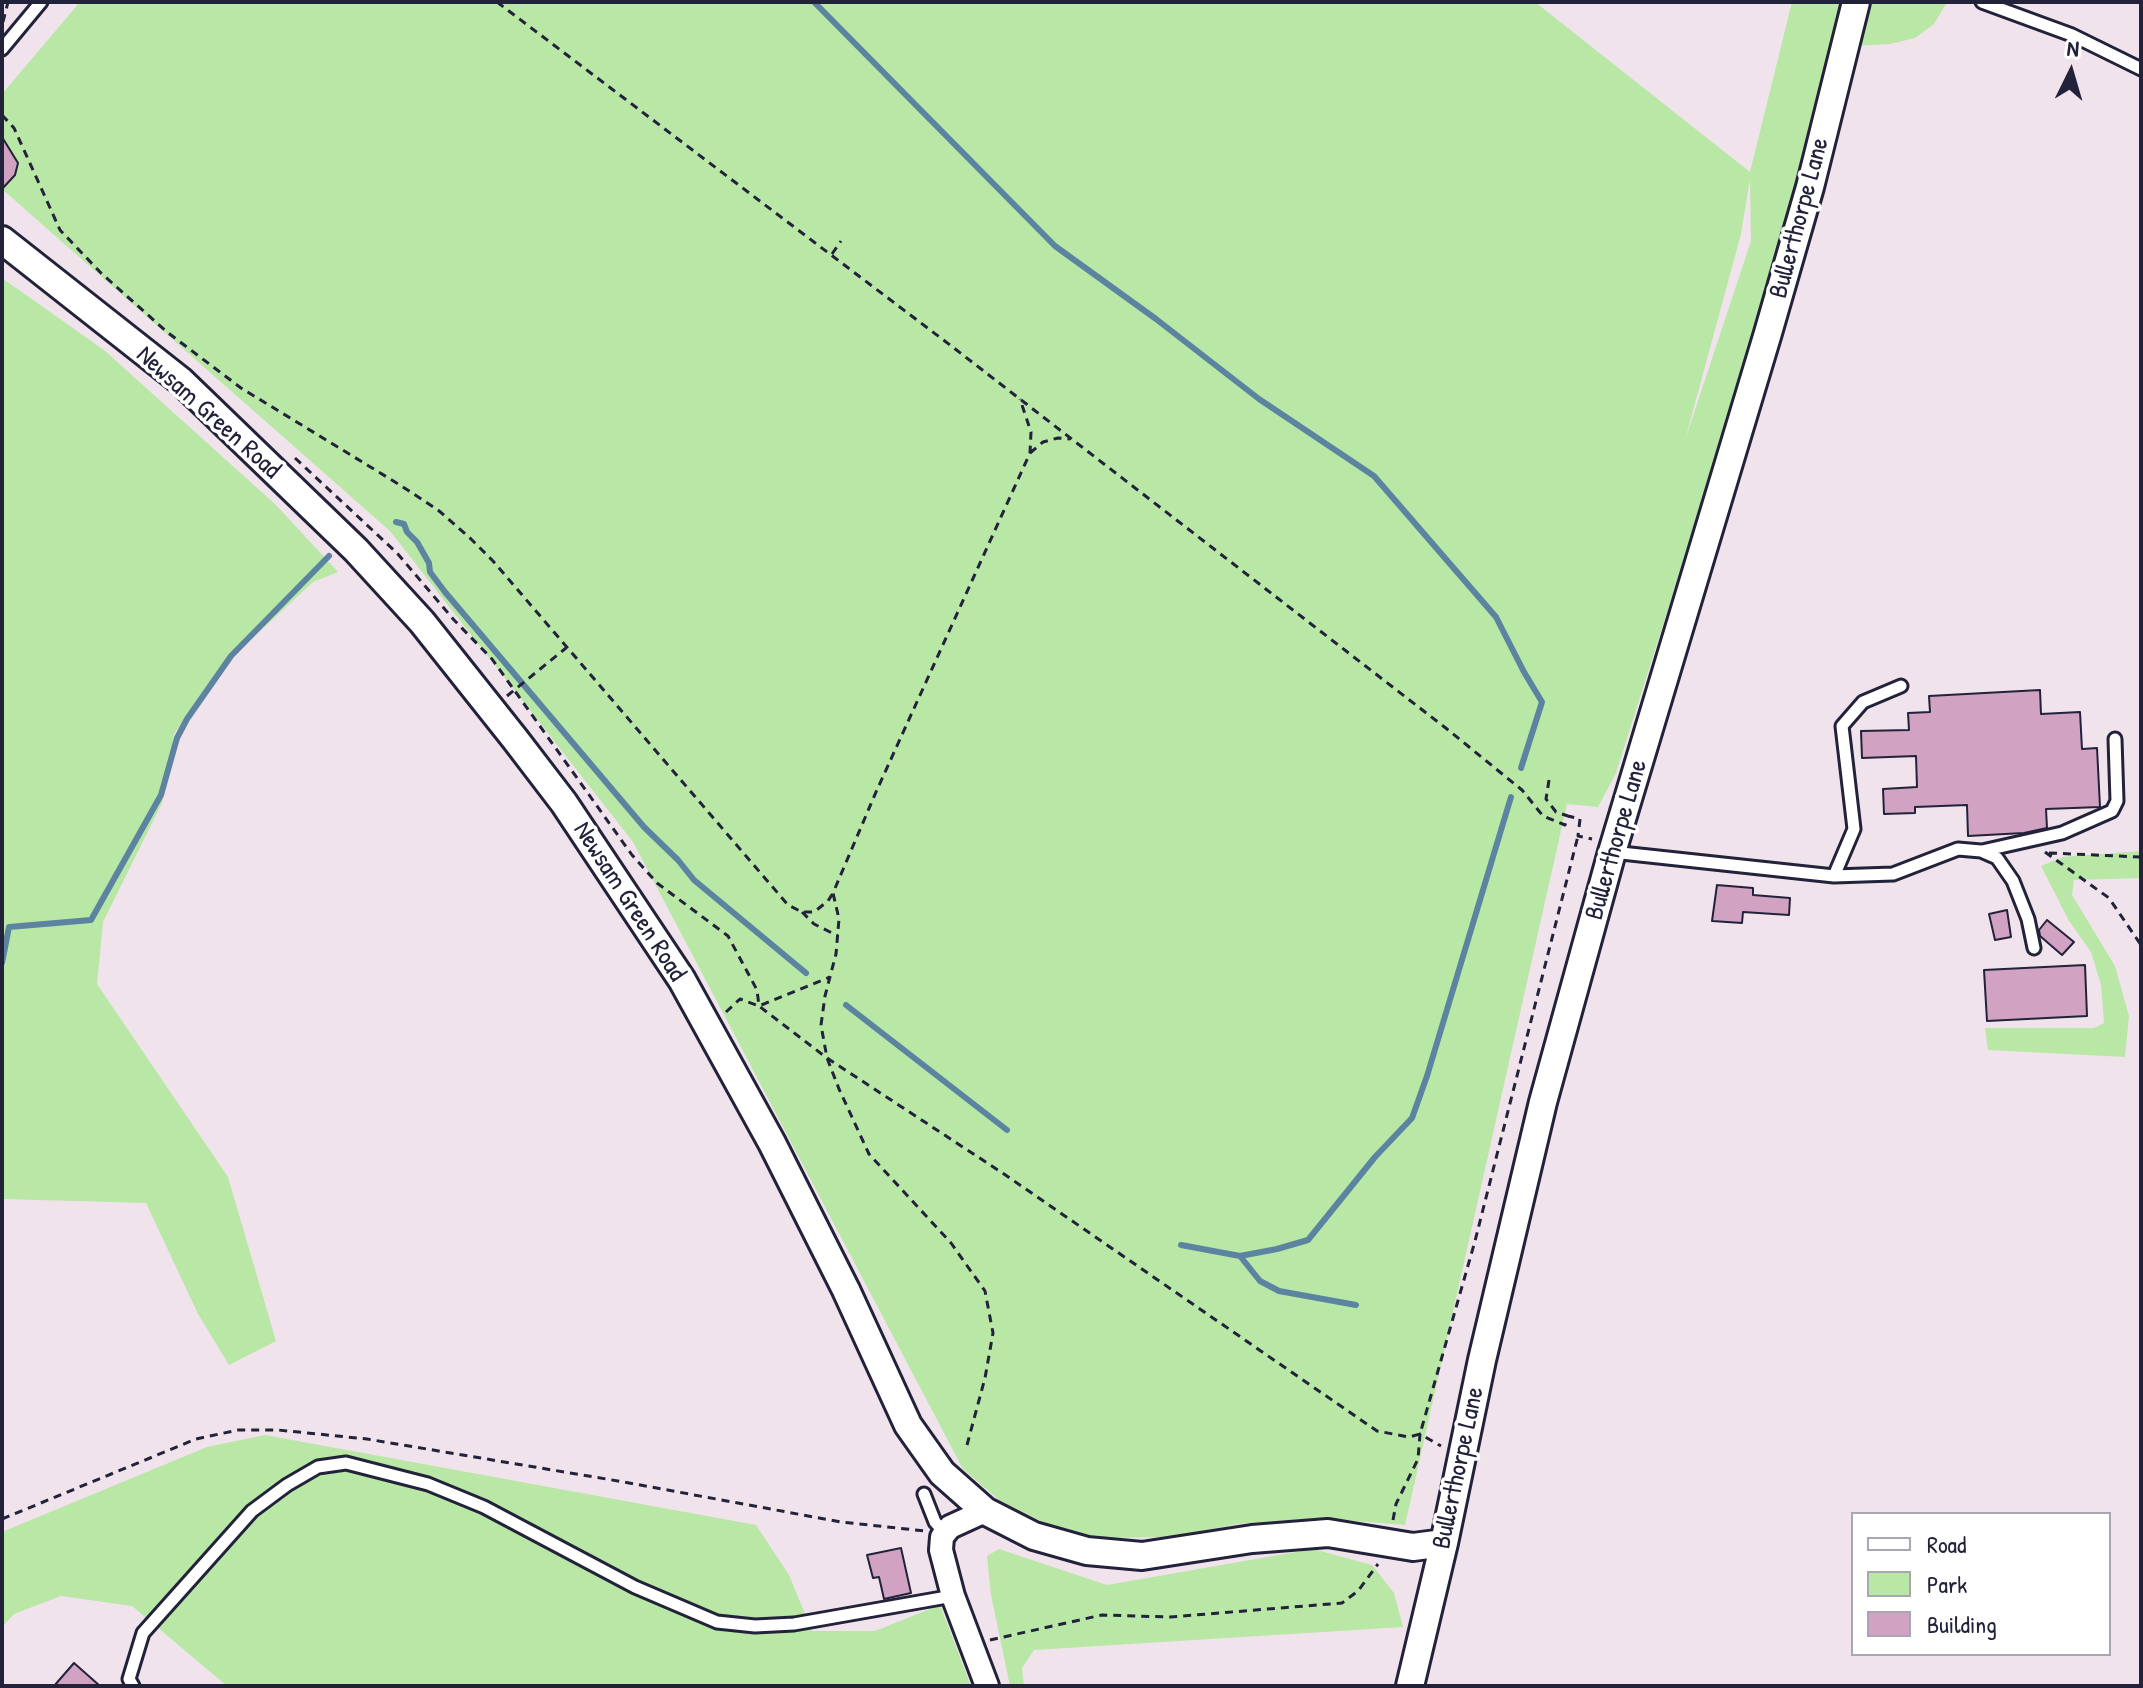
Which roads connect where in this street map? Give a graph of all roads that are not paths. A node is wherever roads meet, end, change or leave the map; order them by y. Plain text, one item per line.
1 (41, 2) edge
2 (1856, 2) edge
3 (1982, 2) edge
4 (2, 49) edge
5 (2141, 69) edge
6 (2, 240) edge
7 (1901, 686) dead end
8 (2115, 739) dead end
9 (1613, 848) junction
10 (1981, 851) junction
11 (1834, 876) junction
12 (2034, 948) dead end
13 (924, 1494) dead end
14 (985, 1511) junction
15 (945, 1533) junction
16 (1444, 1543) junction
17 (953, 1596) junction
18 (133, 1686) edge
19 (987, 1686) edge
20 (1410, 1686) edge

1 - 4 lane
2 - 9 street, Bullerthorpe Lane
3 - 5 lane
6 - 14 street, Newsam Green Road
7 - 11 lane
8 - 10 lane
9 - 11 lane
9 - 16 street, Bullerthorpe Lane
10 - 11 lane
10 - 12 lane
13 - 15 lane
14 - 15 street
14 - 16 street, Newsam Green Road
15 - 17 street
16 - 20 street, Bullerthorpe Lane
17 - 18 lane
17 - 19 street

